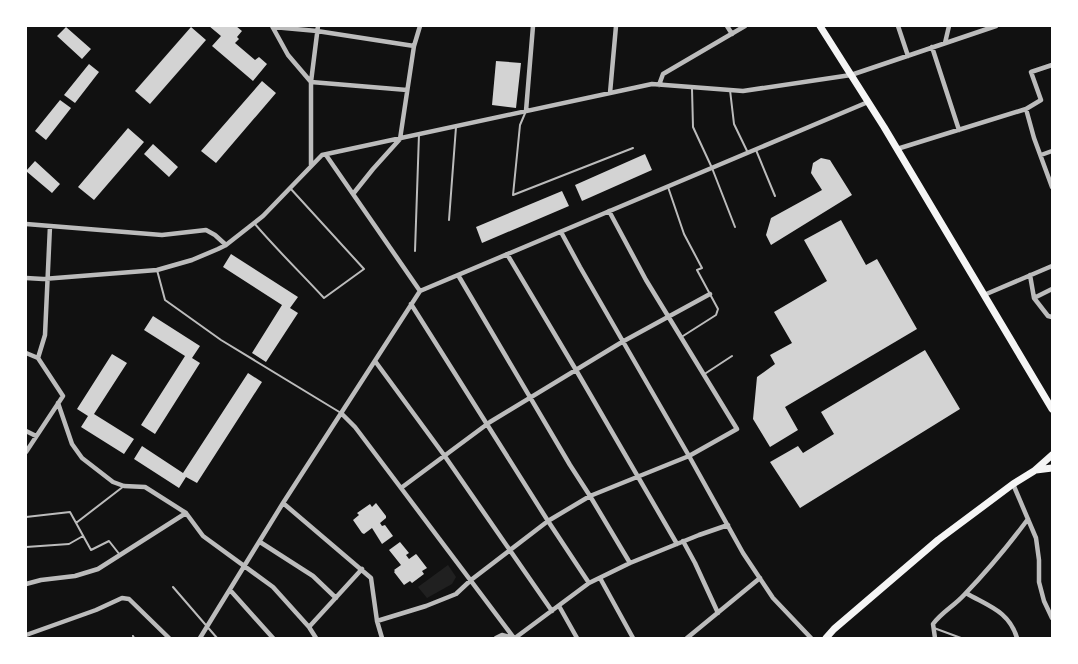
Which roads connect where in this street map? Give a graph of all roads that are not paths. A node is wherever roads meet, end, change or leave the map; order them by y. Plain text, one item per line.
1 (272, 26) edge
2 (420, 26) edge
3 (533, 26) edge
4 (616, 26) edge
5 (727, 26) edge
6 (745, 26) edge
7 (820, 26) edge
8 (898, 26) edge
9 (949, 26) edge
10 (996, 26) edge
11 (317, 28) edge
12 (732, 34) junction
13 (945, 43) junction
14 (414, 46) junction
15 (932, 47) junction
16 (908, 56) junction
17 (1053, 66) edge
18 (851, 75) junction
19 (311, 82) junction
20 (659, 85) junction
21 (692, 87) junction
22 (407, 90) junction
23 (730, 90) junction
24 (610, 93) junction
25 (868, 102) junction
26 (1026, 109) junction
27 (526, 111) junction
28 (456, 126) junction
29 (959, 130) junction
30 (419, 134) junction
31 (400, 139) junction
32 (633, 148) dead end
33 (897, 149) junction
34 (756, 150) junction
35 (1053, 151) edge
36 (748, 153) junction
37 (326, 155) junction
38 (1041, 155) junction
39 (311, 167) junction
40 (712, 168) junction
41 (1053, 186) edge
42 (668, 187) junction
43 (290, 188) junction
44 (353, 194) junction
45 (775, 196) dead end
46 (609, 212) junction
47 (449, 220) dead end
48 (254, 223) junction
49 (26, 224) edge
50 (50, 226) junction
51 (735, 227) dead end
52 (561, 232) junction
53 (226, 245) junction
54 (415, 251) dead end
55 (507, 254) junction
56 (1053, 266) edge
57 (157, 270) junction
58 (458, 275) junction
59 (1030, 275) junction
60 (26, 278) edge
61 (47, 279) junction
62 (1053, 289) edge
63 (420, 291) junction
64 (710, 294) junction
65 (984, 295) junction
66 (1034, 298) junction
67 (411, 304) junction
68 (669, 317) junction
69 (1053, 317) edge
70 (681, 337) junction
71 (622, 342) junction
72 (26, 352) edge
73 (732, 356) dead end
74 (38, 358) junction
75 (375, 361) junction
76 (576, 370) junction
77 (703, 375) junction
78 (531, 397) junction
79 (1050, 401) edge
80 (58, 403) junction
81 (1053, 410) edge
82 (341, 413) junction
83 (487, 424) junction
84 (26, 430) edge
85 (36, 436) junction
86 (26, 452) edge
87 (444, 455) junction
88 (1053, 455) edge
89 (689, 456) junction
90 (1053, 468) edge
91 (1034, 471) junction
92 (637, 477) junction
93 (1012, 484) junction
94 (124, 486) junction
95 (401, 488) junction
96 (590, 496) junction
97 (284, 503) junction
98 (186, 513) junction
99 (26, 517) edge
100 (1028, 519) junction
101 (548, 521) junction
102 (76, 523) junction
103 (728, 525) junction
104 (83, 536) junction
105 (683, 541) junction
106 (260, 542) junction
107 (677, 544) junction
108 (26, 547) edge
109 (510, 550) junction
110 (120, 555) junction
111 (630, 563) junction
112 (245, 566) junction
113 (362, 569) junction
114 (600, 578) junction
115 (760, 578) junction
116 (471, 580) junction
117 (589, 583) junction
118 (26, 584) edge
119 (173, 587) dead end
120 (230, 590) junction
121 (966, 593) junction
122 (336, 598) junction
123 (558, 606) junction
124 (552, 611) junction
125 (718, 613) junction
126 (1053, 618) edge
127 (377, 621) junction
128 (207, 627) junction
129 (309, 627) junction
130 (934, 628) junction
131 (26, 635) edge
132 (169, 639) edge
133 (200, 639) edge
134 (218, 639) edge
135 (273, 639) edge
136 (316, 639) edge
137 (381, 639) edge
138 (496, 639) edge
139 (514, 639) edge
140 (577, 639) edge
141 (633, 639) edge
142 (687, 639) edge
143 (811, 639) edge
144 (826, 639) edge
145 (935, 639) edge
146 (961, 639) edge
147 (1017, 639) edge

1 - 11 street
1 - 19 street
2 - 14 street
3 - 27 street
4 - 24 street
5 - 12 street
6 - 12 street
7 - 18 main road
8 - 16 street
9 - 13 street
10 - 13 street
11 - 14 street
11 - 19 street
12 - 20 street
13 - 15 street
14 - 22 street
15 - 16 street
15 - 29 street
16 - 18 street
17 - 26 street
18 - 23 street
18 - 25 main road
19 - 22 street
19 - 39 street
20 - 21 street
20 - 24 street
21 - 23 street
21 - 40 lane
22 - 31 street
23 - 36 lane
24 - 27 street
25 - 33 main road
25 - 34 street
26 - 29 street
26 - 38 street
27 - 28 street
27 - 32 lane
28 - 30 street
28 - 47 lane
29 - 33 street
30 - 31 street
30 - 54 lane
31 - 37 street
31 - 44 street
33 - 65 main road
34 - 36 street
34 - 45 lane
35 - 38 street
36 - 40 street
37 - 39 street
37 - 44 street
38 - 41 street
39 - 43 street
40 - 42 street
40 - 51 lane
42 - 46 street
42 - 64 lane
43 - 48 street
43 - 48 lane
44 - 63 street
46 - 52 street
46 - 68 street
48 - 53 street
49 - 50 street
50 - 53 street
50 - 61 street
52 - 55 street
52 - 71 street
53 - 57 street
55 - 58 street
55 - 76 street
56 - 59 street
57 - 61 street
57 - 82 lane
58 - 63 street
58 - 78 street
59 - 65 street
59 - 66 street
60 - 61 street
61 - 74 street
62 - 66 street
63 - 67 street
64 - 68 street
64 - 70 lane
65 - 79 main road
66 - 69 street
67 - 75 street
67 - 83 street
68 - 70 street
68 - 71 street
70 - 77 street
71 - 76 street
71 - 89 street
72 - 74 street
73 - 77 lane
74 - 80 street
75 - 82 street
75 - 87 street
76 - 78 street
76 - 92 street
77 - 89 street
78 - 83 street
78 - 96 street
79 - 81 main road
80 - 85 street
80 - 94 street
82 - 95 street
82 - 97 street
83 - 87 street
83 - 101 street
84 - 85 street
85 - 86 street
87 - 95 street
87 - 109 street
88 - 91 main road
89 - 92 street
89 - 103 street
90 - 91 main road
91 - 93 main road
92 - 96 street
92 - 107 street
93 - 100 street
93 - 144 main road
94 - 98 street
94 - 102 lane
95 - 116 street
96 - 101 street
96 - 111 street
97 - 106 street
97 - 113 street
98 - 110 street
98 - 112 street
99 - 102 lane
100 - 121 street
100 - 126 street
101 - 109 street
101 - 117 street
102 - 104 lane
103 - 105 street
103 - 115 street
104 - 108 lane
104 - 110 lane
105 - 107 street
105 - 125 street
106 - 112 street
106 - 122 street
107 - 111 street
109 - 116 street
109 - 124 street
110 - 118 street
111 - 114 street
112 - 120 street
112 - 129 street
113 - 122 street
113 - 127 street
114 - 117 street
114 - 141 street
115 - 125 street
115 - 143 street
116 - 127 street
116 - 139 street
117 - 123 street
119 - 128 lane
120 - 128 street
120 - 135 street
121 - 130 street
121 - 147 street
122 - 129 street
123 - 124 street
123 - 140 street
124 - 139 street
125 - 142 street
127 - 137 street
128 - 133 street
128 - 134 lane
129 - 136 street
130 - 145 street
130 - 146 lane
131 - 132 street
138 - 139 street

